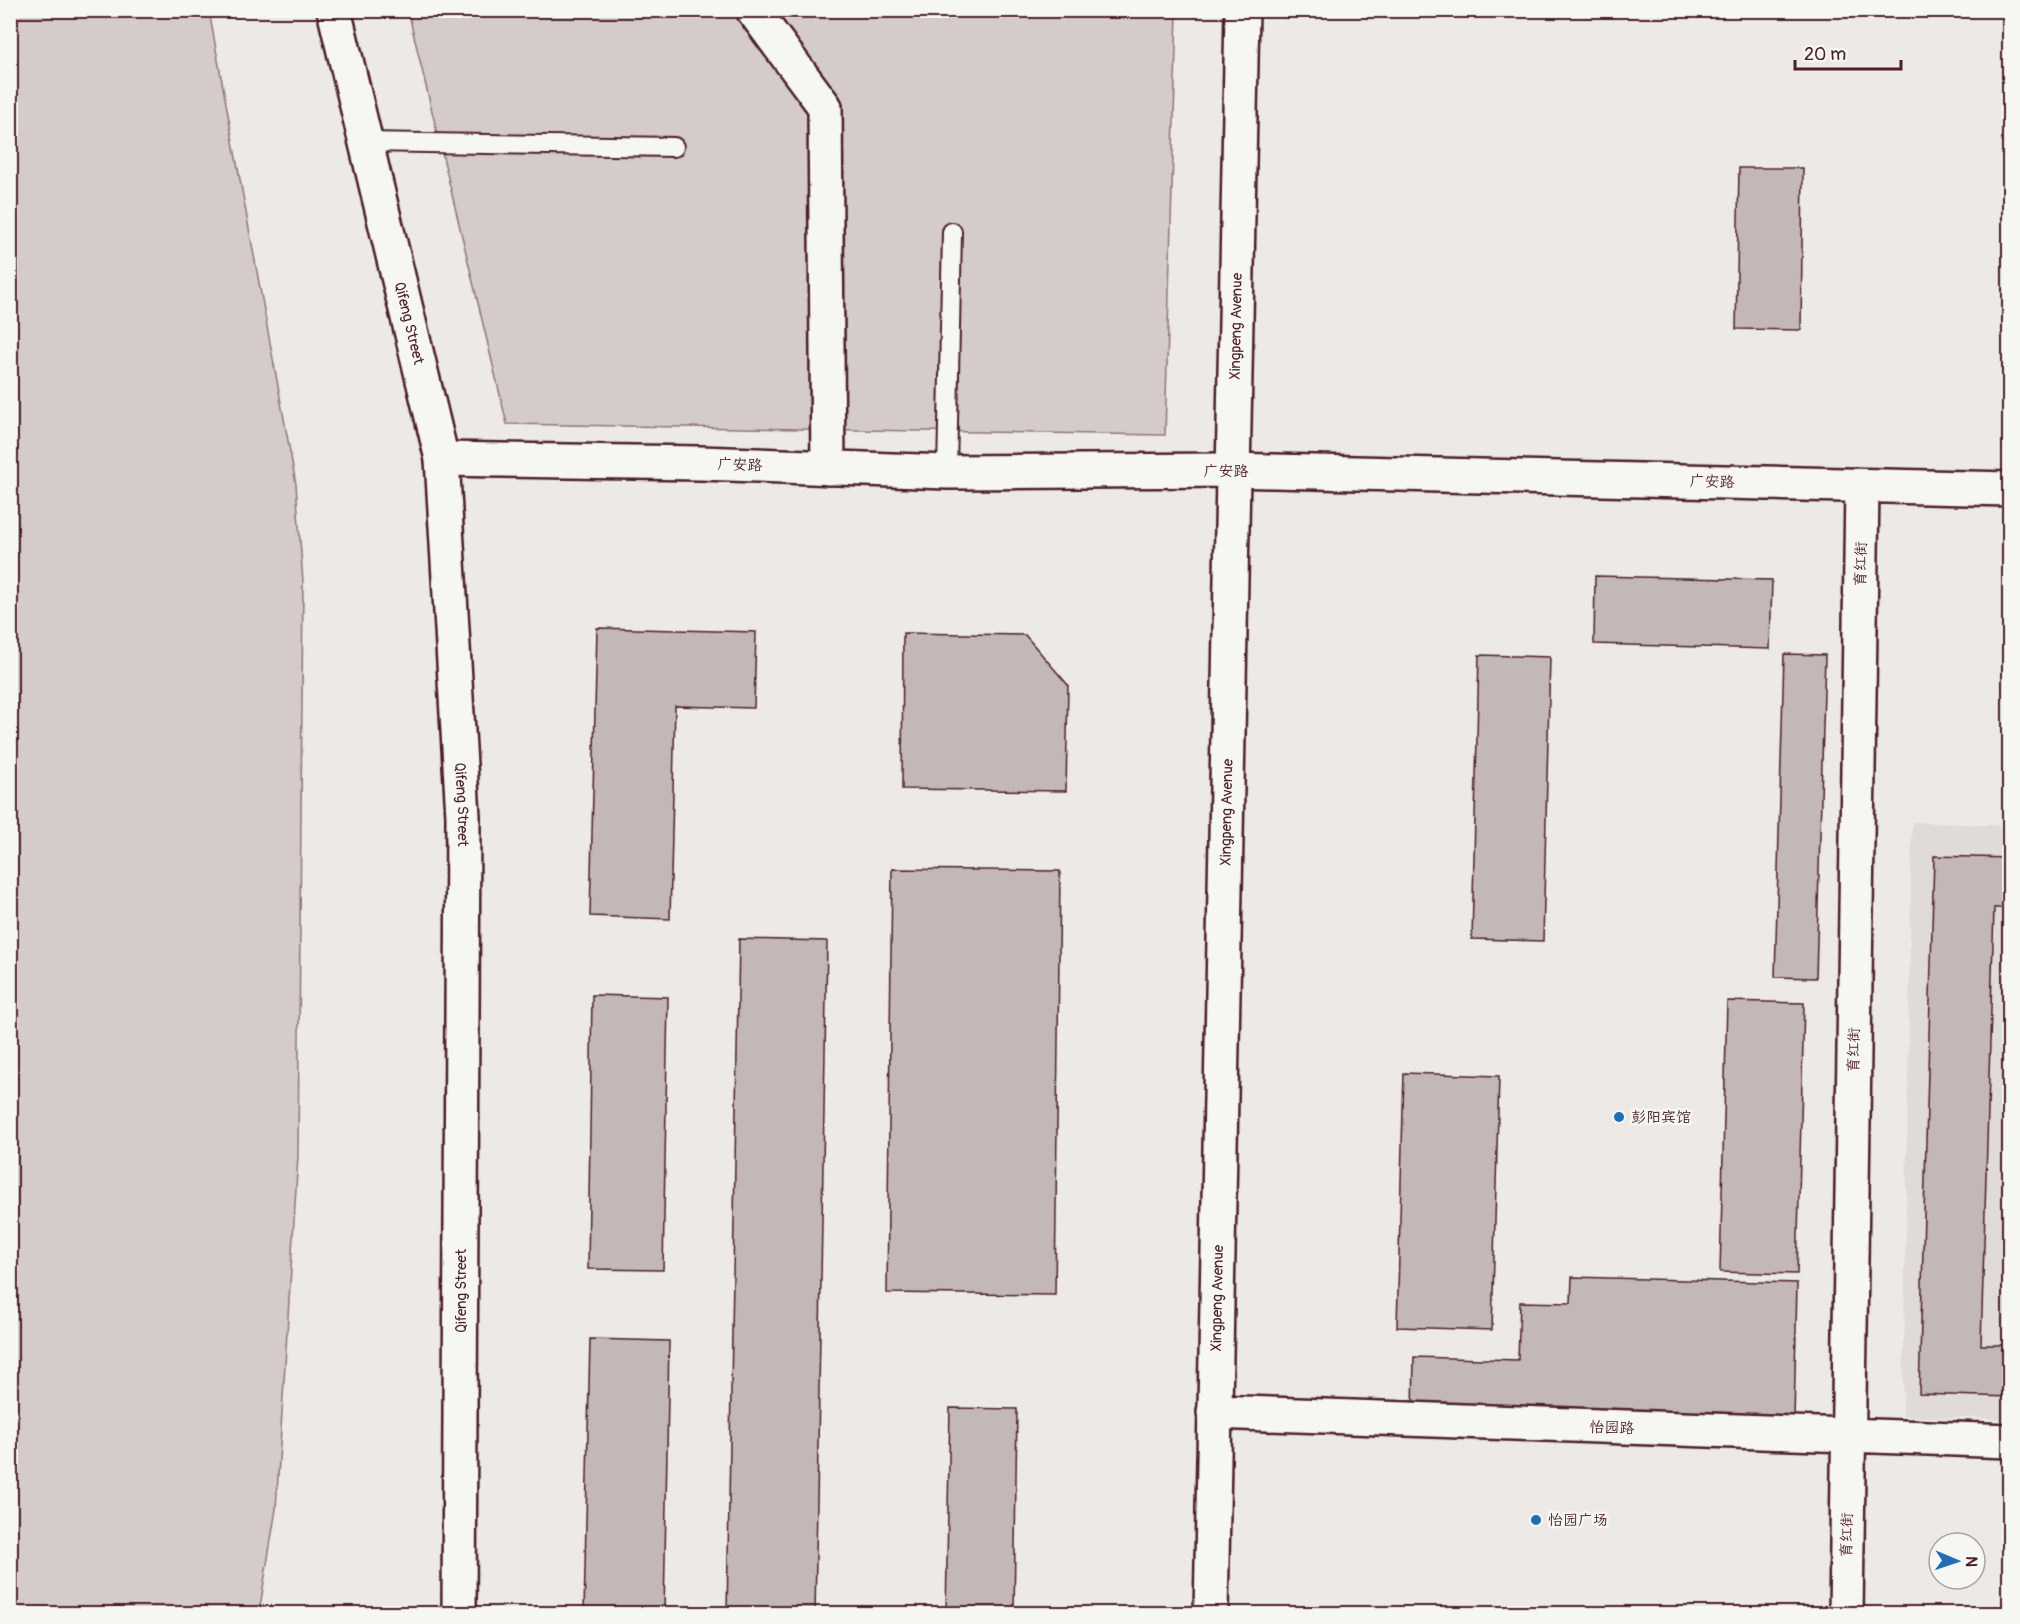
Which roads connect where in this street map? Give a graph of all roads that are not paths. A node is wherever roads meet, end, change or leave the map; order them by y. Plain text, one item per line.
1 (334, 10) edge
2 (753, 10) edge
3 (1242, 10) edge
4 (366, 142) junction
5 (674, 147) dead end
6 (952, 232) dead end
7 (442, 459) junction
8 (828, 468) junction
9 (1231, 470) junction
10 (947, 472) junction
11 (1862, 486) junction
12 (2010, 489) edge
13 (1214, 1412) junction
14 (1848, 1437) junction
15 (2010, 1441) edge
16 (459, 1614) edge
17 (1211, 1614) edge
18 (1846, 1614) edge

1 - 4 main road, Qifeng Street
2 - 8 main road
3 - 9 main road, Xingpeng Avenue
4 - 5 lane
4 - 7 main road, Qifeng Street
6 - 10 lane
7 - 8 main road, 广安路
7 - 16 main road, Qifeng Street
8 - 10 main road, 广安路
9 - 10 main road, 广安路
9 - 11 main road, 广安路
9 - 13 main road, Xingpeng Avenue
11 - 12 main road, 广安路
11 - 14 main road, 育红街
13 - 14 main road, 怡园路
13 - 17 main road, Xingpeng Avenue
14 - 15 main road, 怡园路
14 - 18 main road, 育红街

